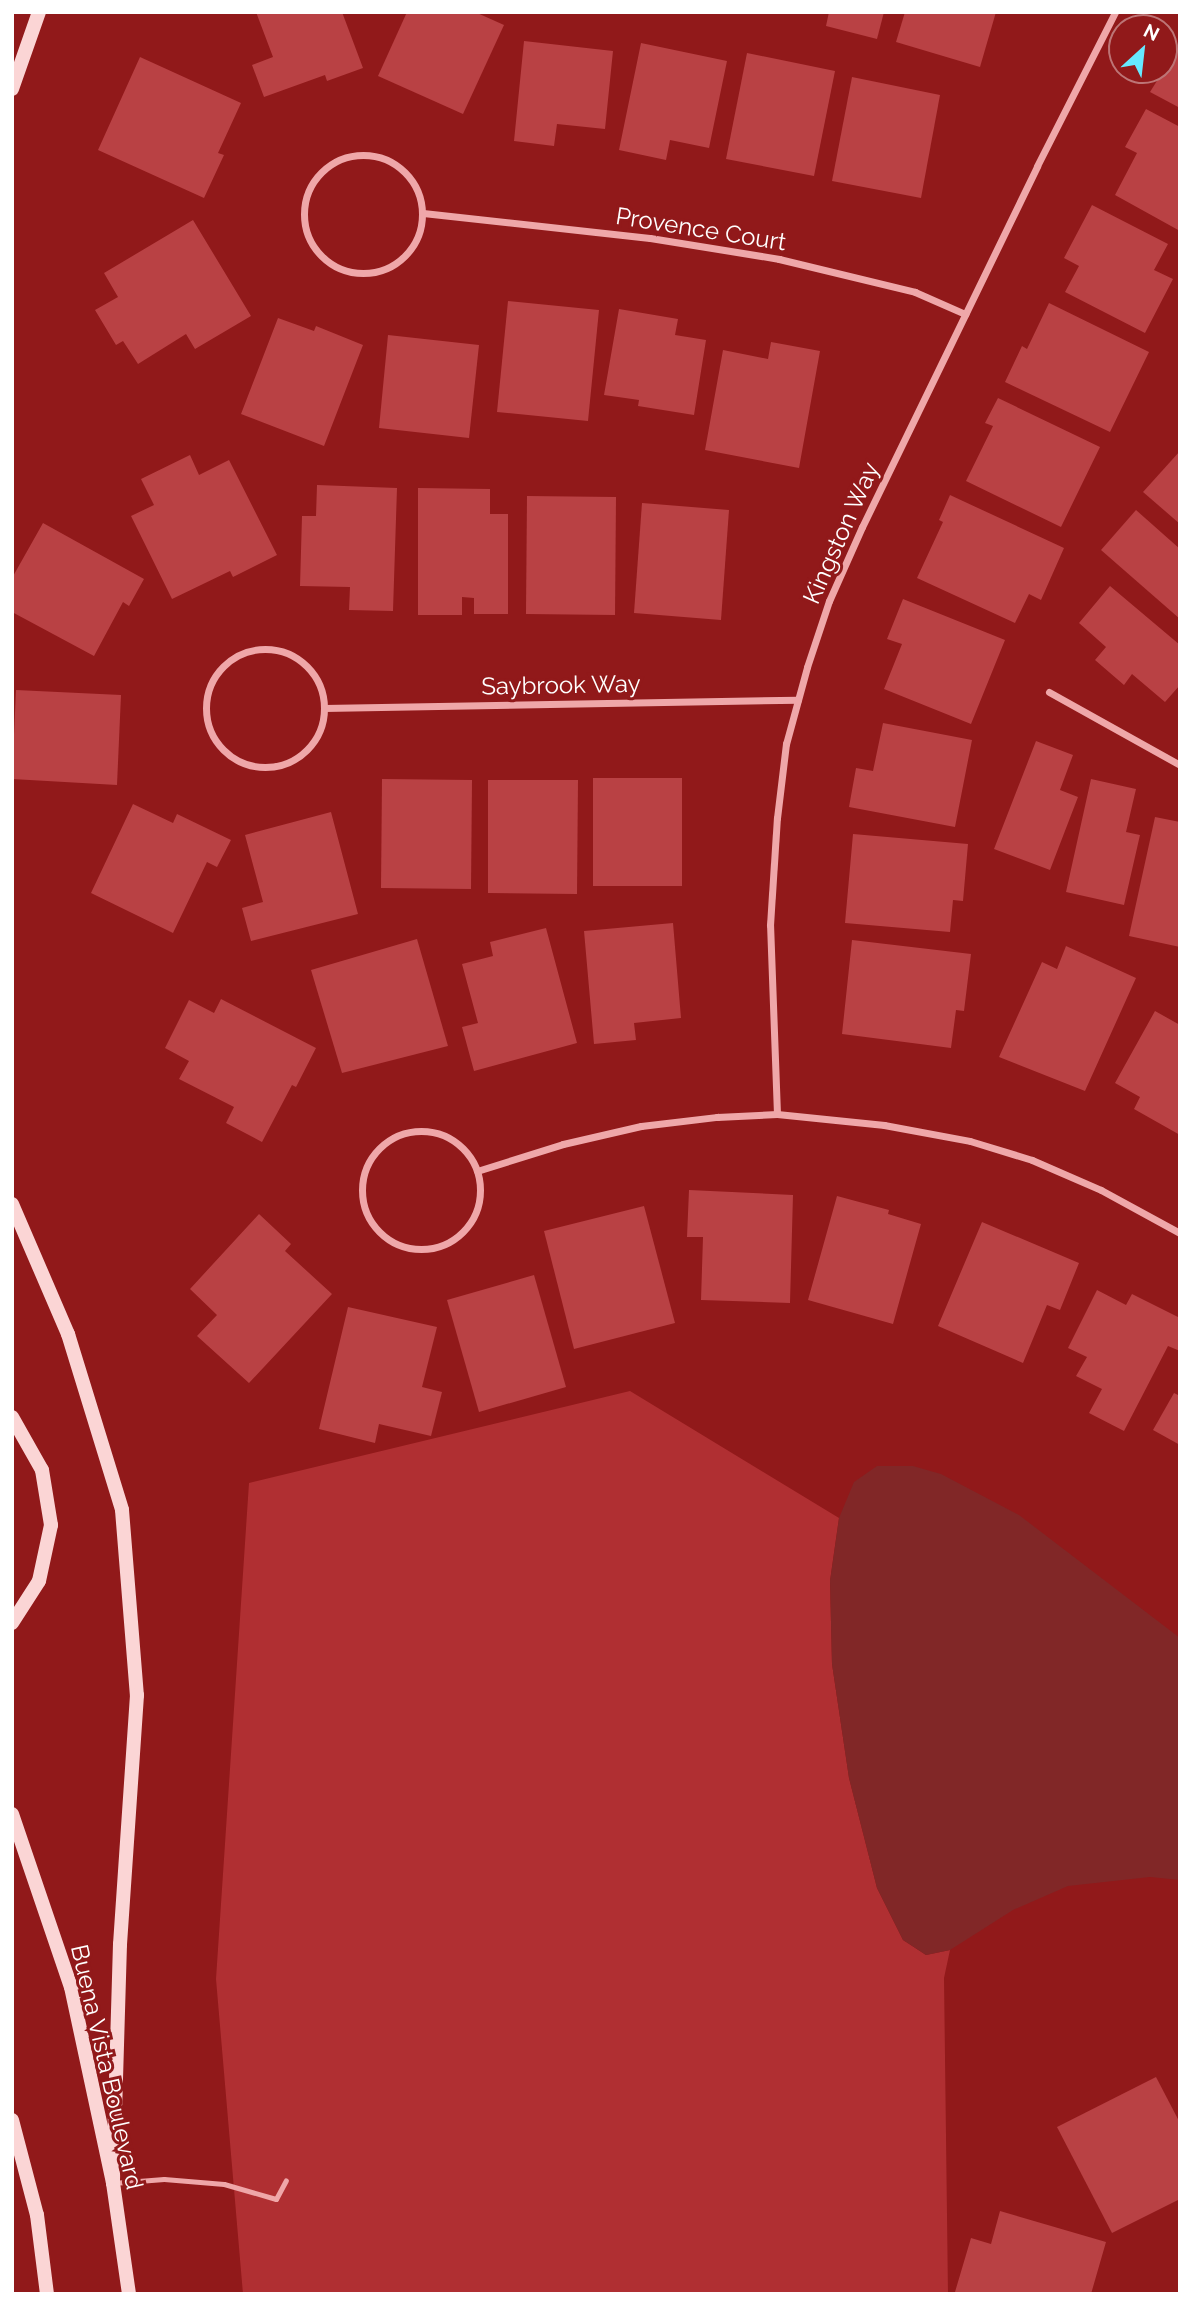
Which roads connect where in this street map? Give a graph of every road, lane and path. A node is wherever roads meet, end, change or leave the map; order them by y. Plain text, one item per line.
1 (39, 12) edge
2 (1115, 12) edge
3 (12, 89) edge
4 (423, 213) junction
5 (965, 314) junction
6 (1049, 692) dead end
7 (798, 700) junction
8 (324, 708) junction
9 (1180, 765) edge
10 (778, 1115) junction
11 (477, 1171) junction
12 (12, 1204) edge
13 (1180, 1233) edge
14 (12, 1417) edge
15 (12, 1623) edge
16 (12, 1814) edge
17 (12, 2120) edge
18 (286, 2180) dead end
19 (113, 2183) junction
20 (47, 2294) edge
21 (129, 2294) edge

1 - 3 main road
2 - 5 street, Kingston Way
4 - 4 street
4 - 5 street, Provence Court
5 - 7 street, Kingston Way
6 - 9 street
7 - 8 street, Saybrook Way
7 - 10 street, Kingston Way
8 - 8 street
10 - 11 street
10 - 13 street
11 - 11 street
12 - 19 main road
14 - 15 main road
16 - 19 main road, Buena Vista Boulevard
17 - 20 main road
18 - 19 lane
19 - 21 main road, Buena Vista Boulevard

